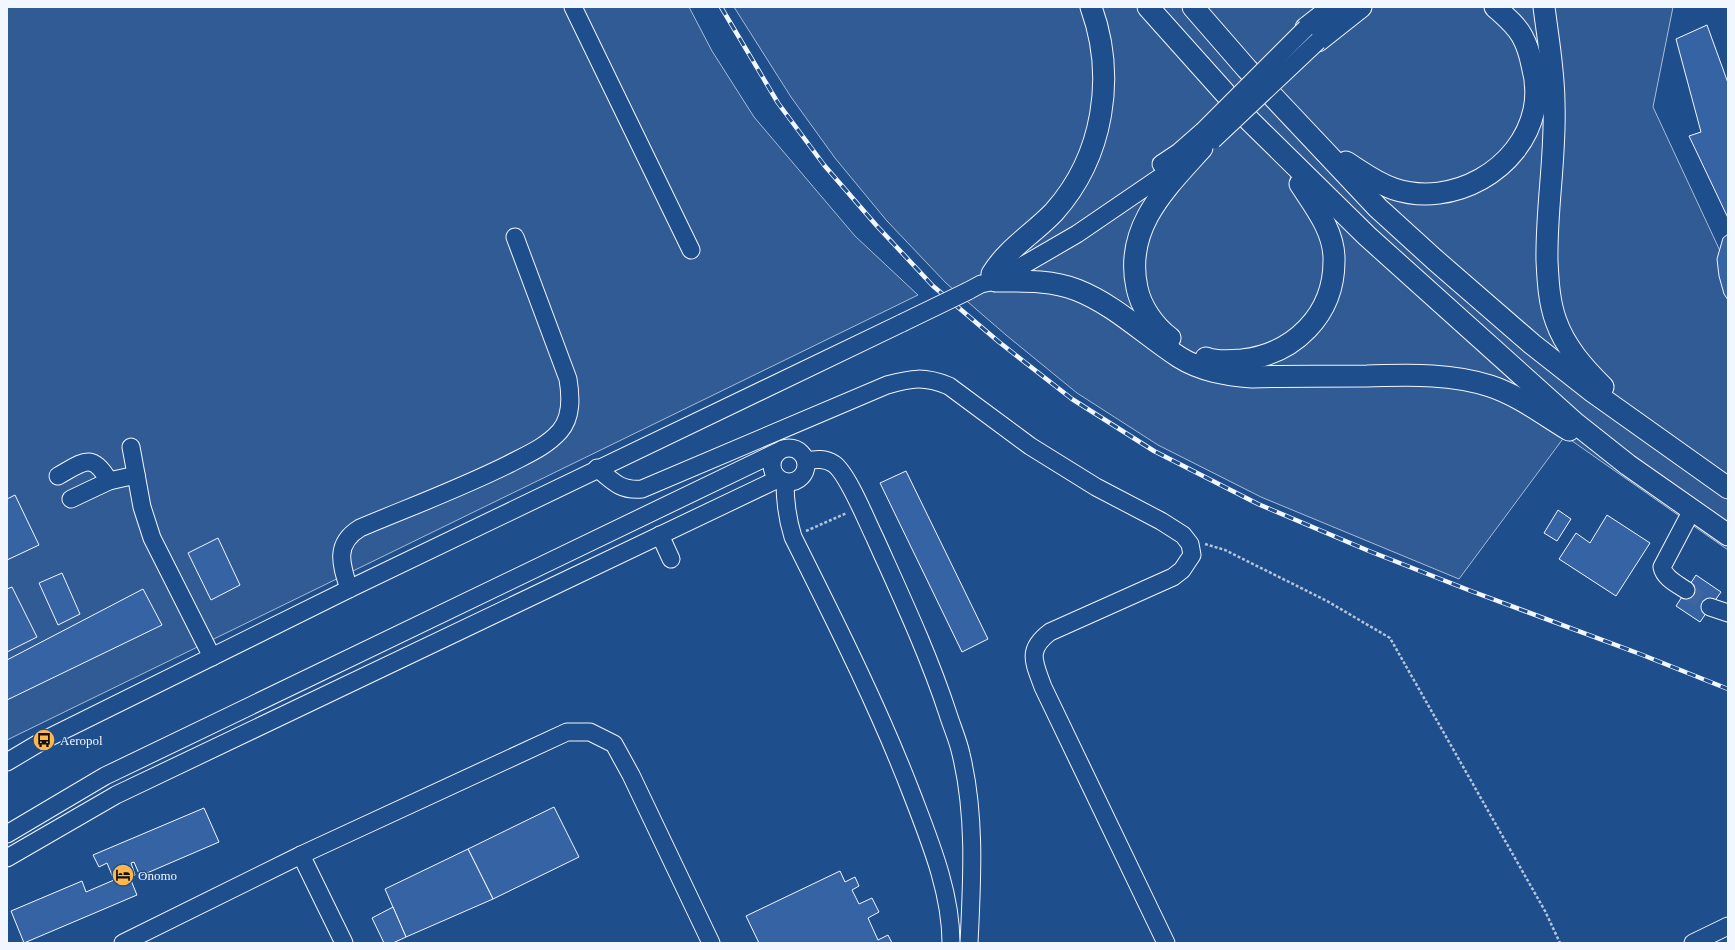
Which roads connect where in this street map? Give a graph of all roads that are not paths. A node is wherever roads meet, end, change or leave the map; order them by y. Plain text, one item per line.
1 (573, 7) edge
2 (1091, 7) edge
3 (1148, 7) edge
4 (1193, 7) edge
5 (1323, 7) edge
6 (1333, 7) edge
7 (1344, 7) edge
8 (1361, 7) edge
9 (1495, 7) edge
10 (1510, 7) edge
11 (1544, 7) edge
12 (1312, 34) junction
13 (1304, 128) junction
14 (1206, 140) junction
15 (1276, 149) junction
16 (1179, 152) junction
17 (1553, 159) junction
18 (1158, 180) junction
19 (515, 237) dead end
20 (691, 250) dead end
21 (984, 283) junction
22 (1148, 333) junction
23 (1664, 443) junction
24 (132, 447) dead end
25 (777, 452) junction
26 (806, 461) junction
27 (1628, 465) junction
28 (597, 468) junction
29 (136, 475) junction
30 (58, 476) dead end
31 (109, 481) junction
32 (781, 481) junction
33 (1728, 488) edge
34 (71, 499) dead end
35 (1692, 510) junction
36 (660, 535) junction
37 (1728, 535) edge
38 (671, 559) dead end
39 (349, 589) junction
40 (1686, 590) tunnel mouth
41 (1710, 607) tunnel mouth
42 (1728, 613) edge
43 (212, 657) junction
44 (44, 740) junction
45 (7, 753) edge
46 (7, 762) edge
47 (7, 834) edge
48 (301, 855) junction
49 (7, 858) edge
50 (1728, 926) edge
51 (123, 943) edge
52 (344, 943) edge
53 (711, 943) edge
54 (951, 943) edge
55 (969, 943) edge
56 (1166, 943) edge
57 (1693, 943) edge

1 - 20 street
2 - 21 main road
3 - 15 main road
4 - 13 main road
5 - 12 street
6 - 12 main road
7 - 12 street
8 - 12 main road
9 - 13 main road
10 - 17 main road
11 - 17 main road
12 - 14 street, bridge
13 - 23 main road
14 - 15 main road
14 - 16 street
14 - 18 street
15 - 27 main road
16 - 18 main road
16 - 21 street
17 - 23 main road
18 - 21 street
18 - 22 main road
19 - 39 street
21 - 22 main road
21 - 28 street, bridge
22 - 27 main road
23 - 33 main road
24 - 29 street
25 - 26 street
25 - 32 street
25 - 47 street
26 - 32 street
26 - 55 street
27 - 35 main road
28 - 39 street
28 - 56 street
29 - 31 street
29 - 43 street
30 - 31 street
31 - 34 street
32 - 36 street
32 - 54 street
35 - 37 main road
35 - 40 street
36 - 38 street
36 - 49 street
39 - 43 street
41 - 42 street
43 - 44 street
44 - 45 street
44 - 46 street
48 - 51 street
48 - 52 street
48 - 53 street
50 - 57 street

